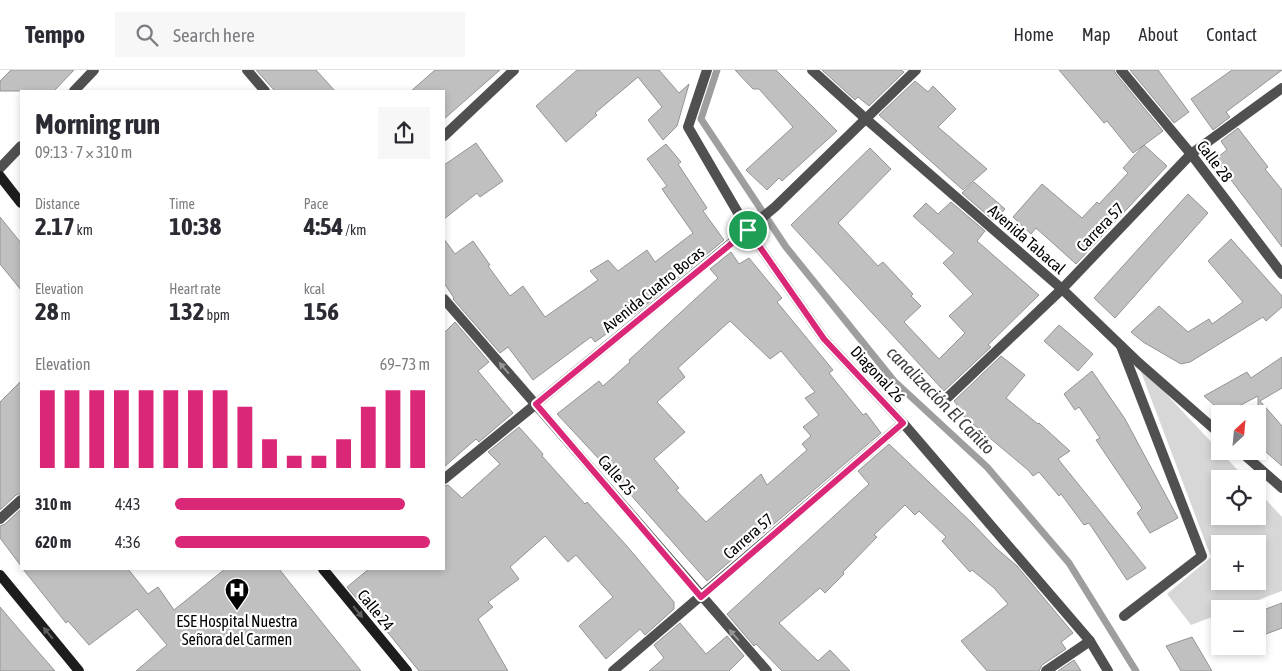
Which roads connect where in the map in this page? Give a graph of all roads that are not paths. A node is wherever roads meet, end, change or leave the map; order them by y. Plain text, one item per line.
1 (94, 70) edge
2 (247, 70) edge
3 (514, 70) edge
4 (708, 70) edge
5 (812, 70) edge
6 (916, 70) edge
7 (1121, 70) edge
8 (1282, 88) edge
9 (75, 90) edge
10 (264, 90) edge
11 (866, 119) junction
12 (445, 135) edge
13 (20, 147) edge
14 (1191, 154) junction
15 (0, 168) edge
16 (0, 176) edge
17 (20, 202) edge
18 (748, 230) junction
19 (1282, 274) edge
20 (1062, 289) junction
21 (445, 301) edge
22 (1121, 346) junction
23 (948, 397) dead end
24 (536, 404) junction
25 (903, 423) junction
26 (1211, 426) edge
27 (1250, 460) edge
28 (445, 478) edge
29 (1282, 488) edge
30 (20, 501) edge
31 (0, 519) edge
32 (328, 570) edge
33 (0, 576) edge
34 (701, 597) junction
35 (1124, 616) dead end
36 (1090, 641) junction
37 (79, 671) edge
38 (406, 671) edge
39 (613, 671) edge
40 (767, 671) edge
41 (1046, 671) edge
42 (1108, 671) edge

1 - 9 street
2 - 10 street
3 - 12 street
4 - 18 street, Diagonal 26
5 - 11 street, Avenida Tabacal
6 - 11 street, Avenida Cuatro Bocas
7 - 14 street, Calle 28
8 - 14 street, Carrera 57
11 - 18 street, Avenida Cuatro Bocas
11 - 20 street, Avenida Tabacal
13 - 15 street
14 - 19 street, Calle 28
14 - 20 street, Carrera 57
16 - 17 main road
18 - 24 street, Avenida Cuatro Bocas
18 - 25 street, Diagonal 26
20 - 22 street, Avenida Tabacal
20 - 23 street, Carrera 57
24 -> 21 street, Calle 25
22 - 26 street, Avenida Tabacal
22 - 35 street
24 - 28 street, Avenida Cuatro Bocas
24 - 34 street, Calle 25
25 - 34 street, Carrera 57
25 - 36 street, Diagonal 26
27 - 29 street
30 - 31 street
32 -> 38 main road, Calle 24
37 -> 33 main road
34 - 39 street, Carrera 57
40 -> 34 street, Calle 25
36 - 41 street
36 - 42 street, Diagonal 26

